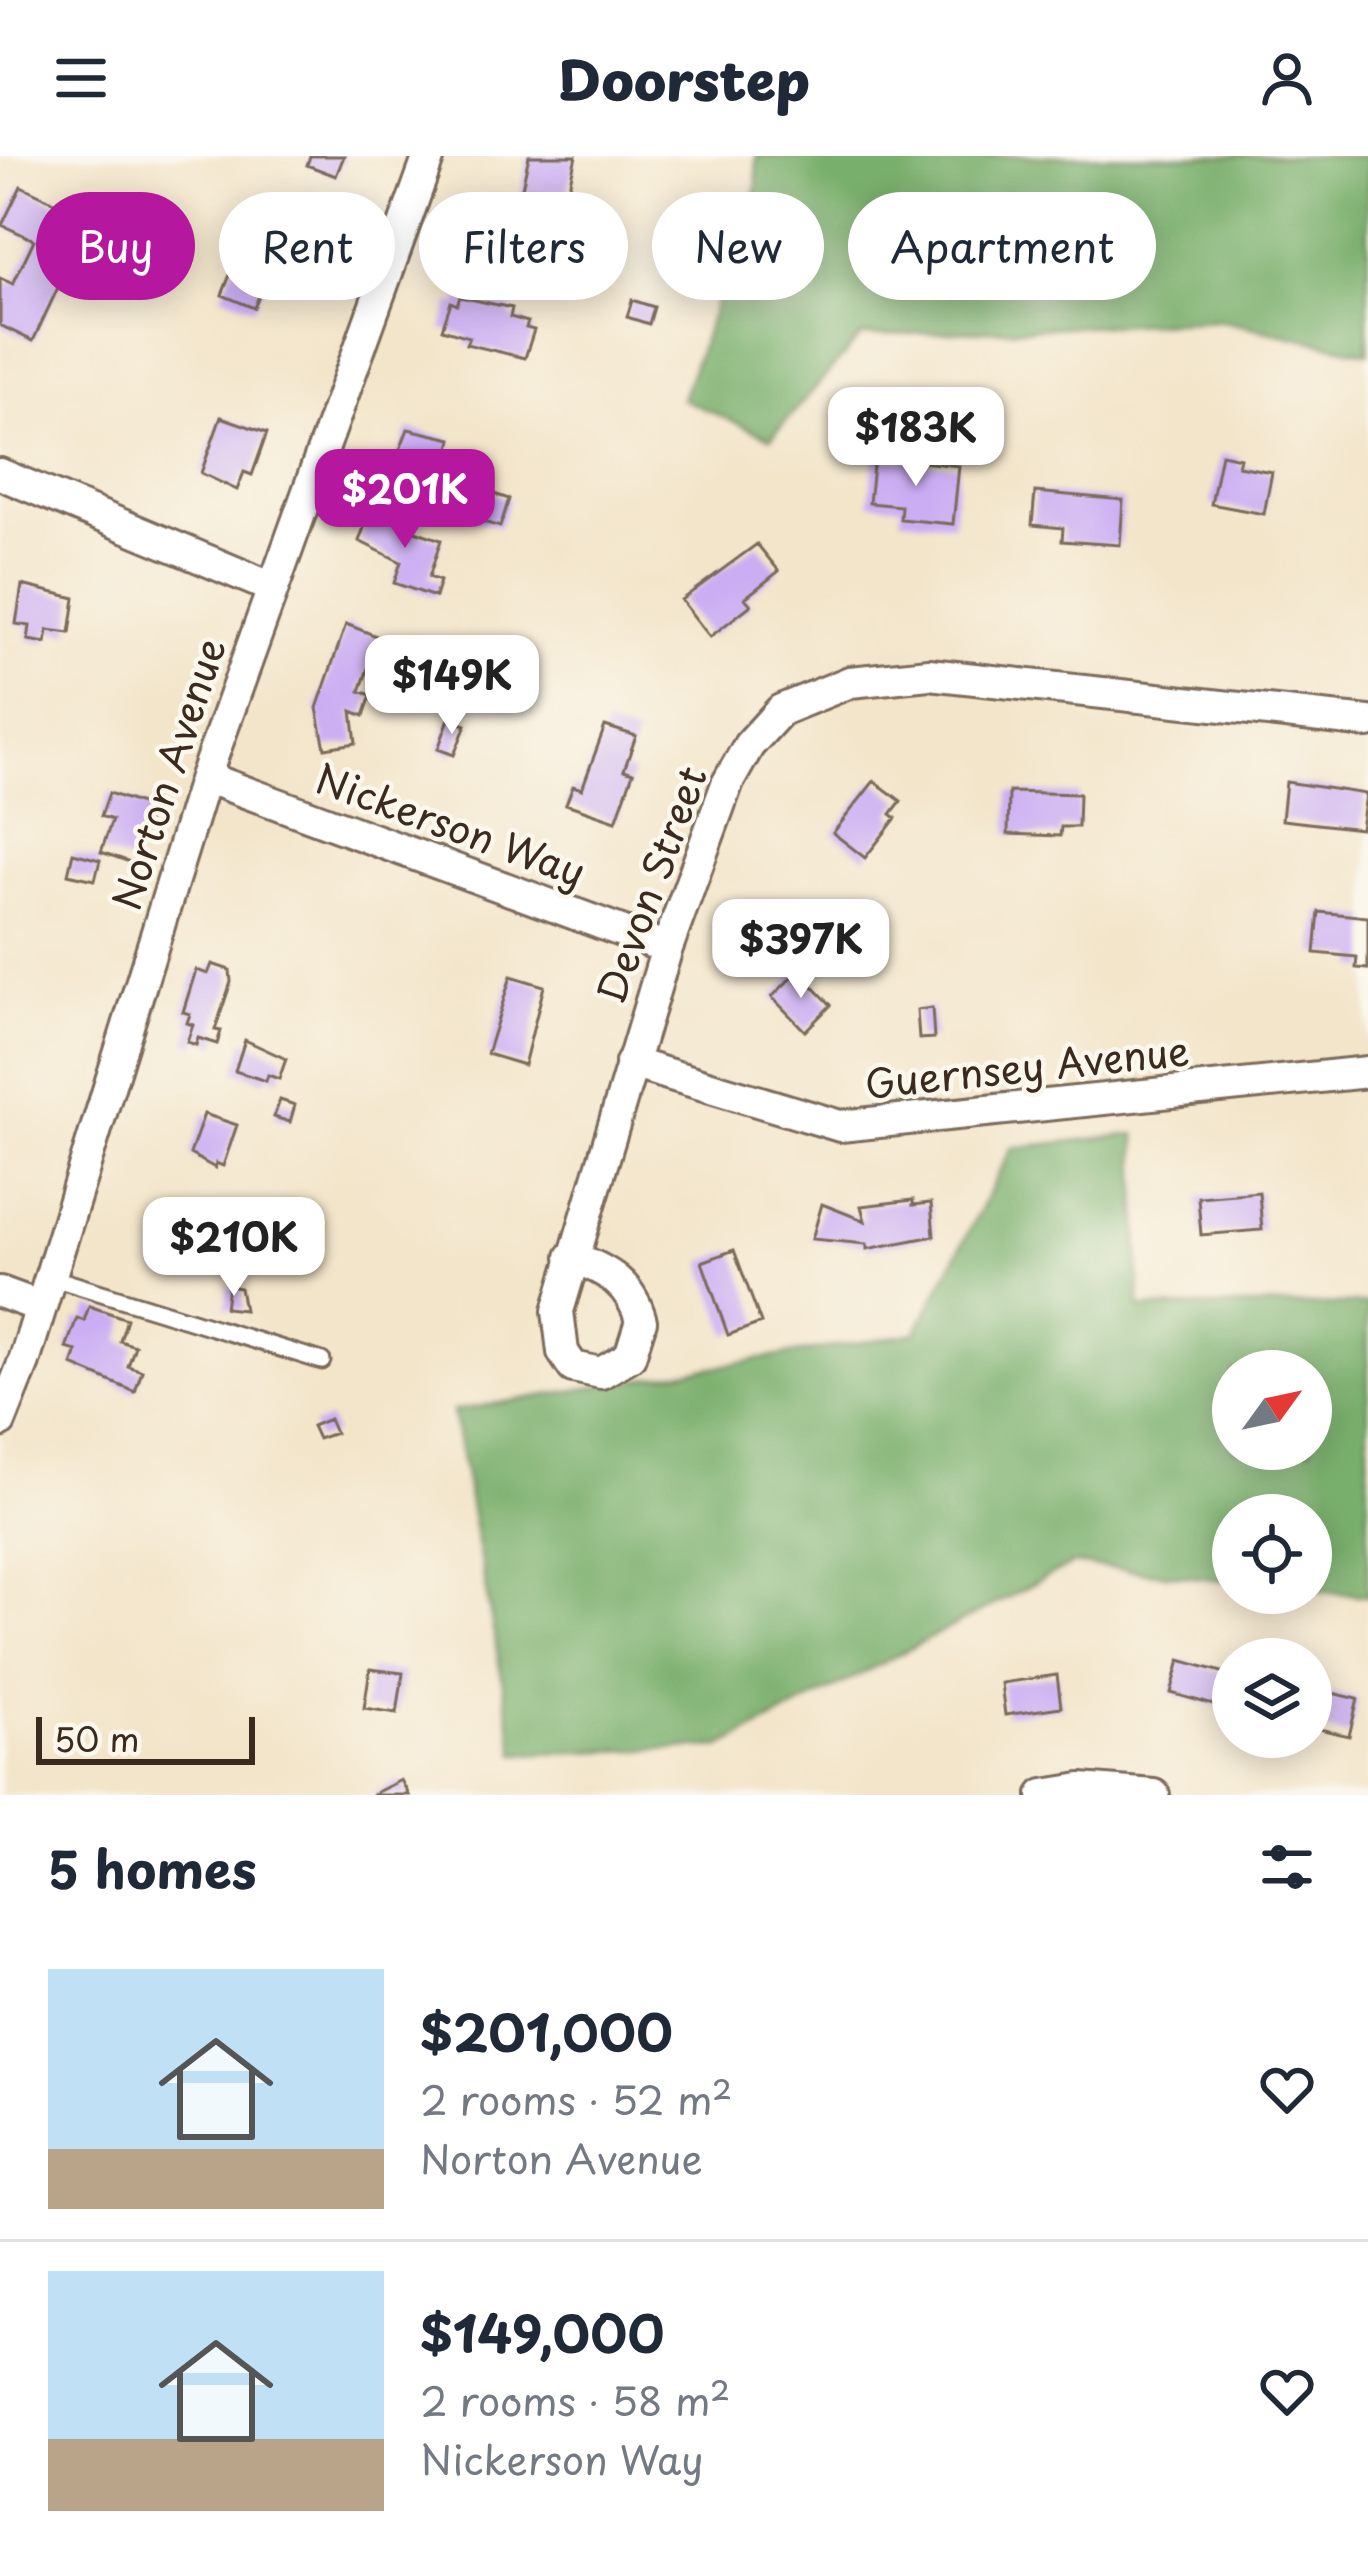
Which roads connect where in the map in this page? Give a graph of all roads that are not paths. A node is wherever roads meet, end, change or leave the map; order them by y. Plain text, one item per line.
1 (430, 156) edge
2 (0, 474) edge
3 (273, 588) junction
4 (1368, 722) edge
5 (206, 777) junction
6 (667, 948) junction
7 (631, 1063) junction
8 (1368, 1072) edge
9 (572, 1257) dead end
10 (50, 1277) junction
11 (0, 1292) edge
12 (41, 1307) junction
13 (322, 1361) dead end
14 (0, 1422) edge
15 (1044, 1795) edge
16 (1154, 1795) edge

1 - 3 street, Norton Avenue
2 - 3 street
3 - 5 street, Norton Avenue
4 - 6 street, Devon Street
5 - 6 street, Nickerson Way
5 - 10 street, Norton Avenue
6 - 7 street, Devon Street
7 - 8 street, Guernsey Avenue
7 - 9 street, Devon Street
10 - 12 street, Norton Avenue
10 - 13 lane
11 - 12 street
12 - 14 street, Norton Avenue
15 - 16 street

